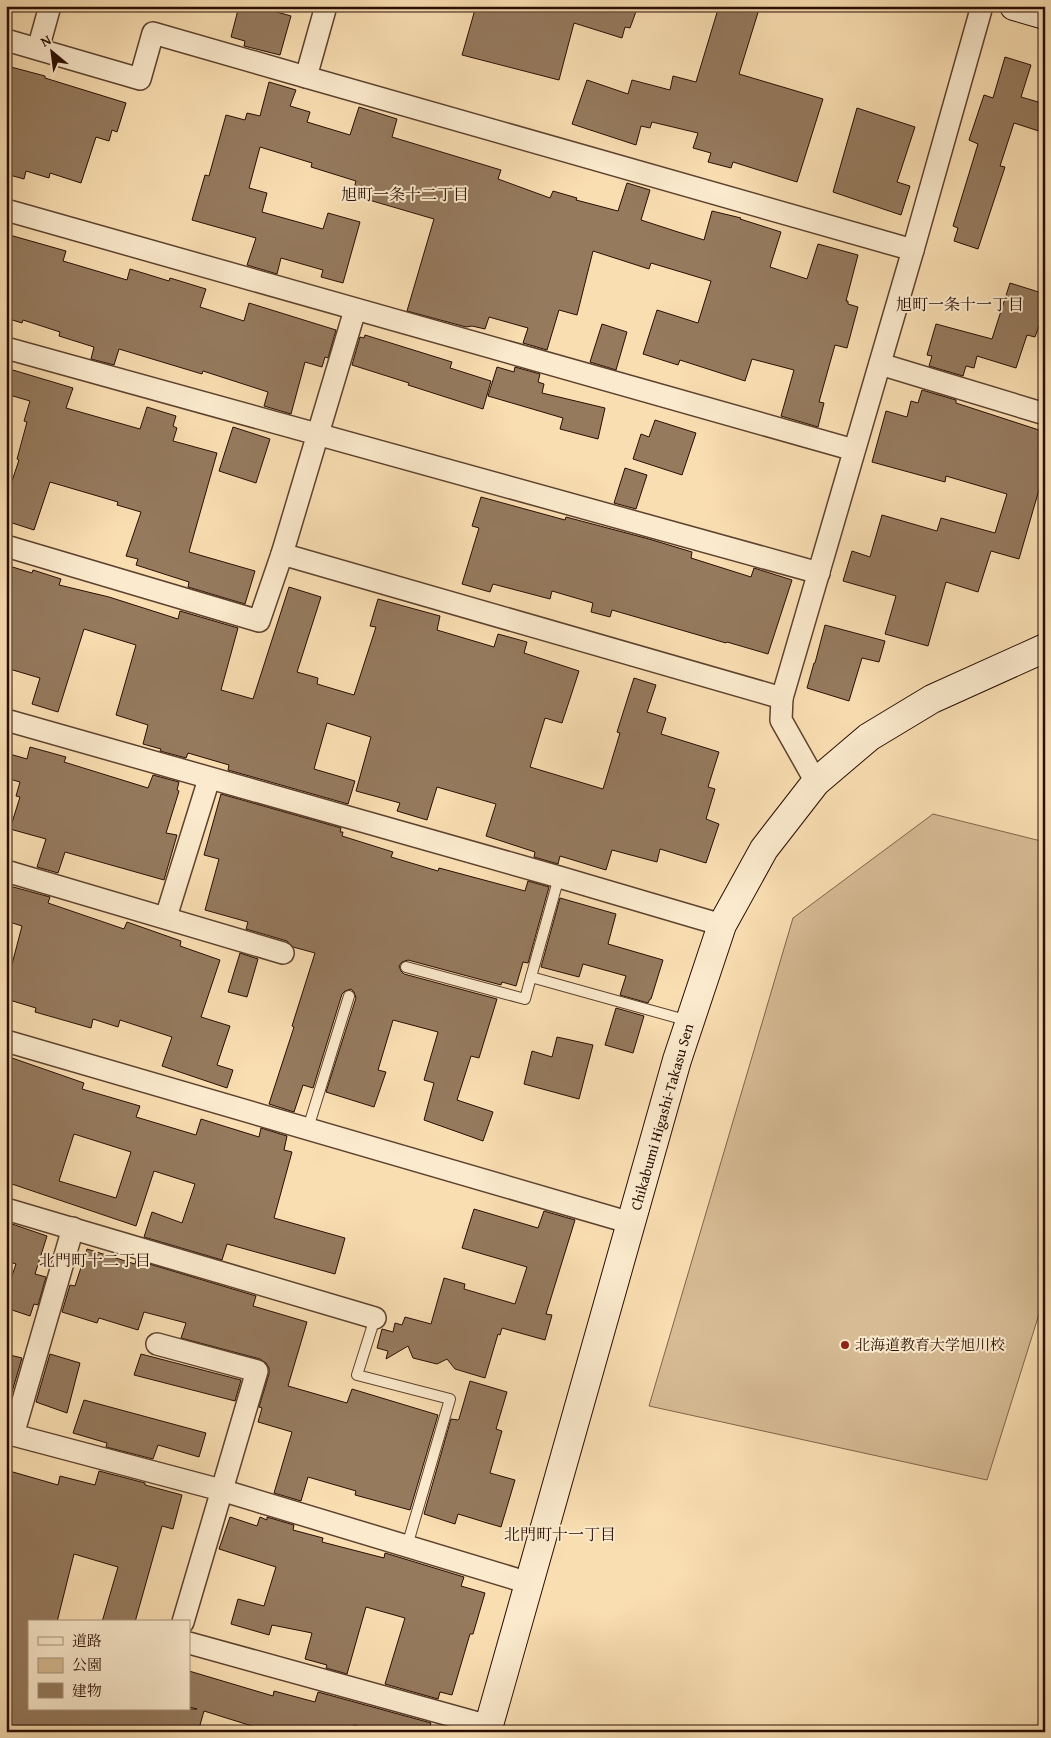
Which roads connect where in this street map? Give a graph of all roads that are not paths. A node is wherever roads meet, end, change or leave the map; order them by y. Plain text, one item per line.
1 (50, 6) edge
2 (326, 6) edge
3 (982, 6) edge
4 (1014, 6) edge
5 (1045, 15) edge
6 (6, 40) edge
7 (38, 50) junction
8 (306, 78) junction
9 (6, 210) edge
10 (913, 250) junction
11 (354, 310) junction
12 (6, 348) edge
13 (880, 364) junction
14 (1045, 414) edge
15 (317, 433) junction
16 (854, 450) junction
17 (6, 546) edge
18 (282, 554) junction
19 (819, 573) junction
20 (1045, 648) edge
21 (782, 698) junction
22 (6, 720) edge
23 (209, 779) junction
24 (816, 782) junction
25 (6, 871) edge
26 (559, 877) junction
27 (166, 917) junction
28 (722, 925) junction
29 (283, 952) dead end
30 (406, 967) dead end
31 (531, 978) junction
32 (349, 996) dead end
33 (690, 1021) junction
34 (6, 1041) edge
35 (308, 1128) junction
36 (6, 1209) edge
37 (631, 1223) junction
38 (73, 1228) junction
39 (375, 1318) joint
40 (157, 1344) dead end
41 (10, 1434) edge
42 (221, 1490) junction
43 (407, 1546) junction
44 (529, 1583) junction
45 (184, 1620) edge
46 (190, 1643) edge
47 (488, 1729) edge

1 - 7 street
2 - 8 street
3 - 10 street
4 - 5 street
6 - 7 street
7 - 8 street
8 - 10 street
9 - 11 street
10 - 13 street
11 - 15 street
11 - 16 street
12 - 15 street
13 - 14 street
13 - 16 street
15 - 18 street
15 - 19 street
16 - 19 street
17 - 18 street
18 - 21 street
19 - 21 street
20 - 24 street, Chikabumi Higashi-Takasu Sen
21 - 24 street
22 - 23 street
23 - 26 street
23 - 27 street
24 - 28 street, Chikabumi Higashi-Takasu Sen
25 - 27 street
26 - 28 street
26 - 31 lane
27 - 29 street
28 - 33 street, Chikabumi Higashi-Takasu Sen
30 - 31 lane
31 - 33 lane
32 - 35 lane
33 - 37 street, Chikabumi Higashi-Takasu Sen
34 - 35 street
35 - 37 street
36 - 38 street
37 - 44 street, Chikabumi Higashi-Takasu Sen
38 - 39 street
38 - 41 street
39 - 43 lane
40 - 42 street
41 - 42 street
42 - 43 street
42 - 45 street
43 - 44 street
44 - 47 street, Chikabumi Higashi-Takasu Sen
46 - 47 street

